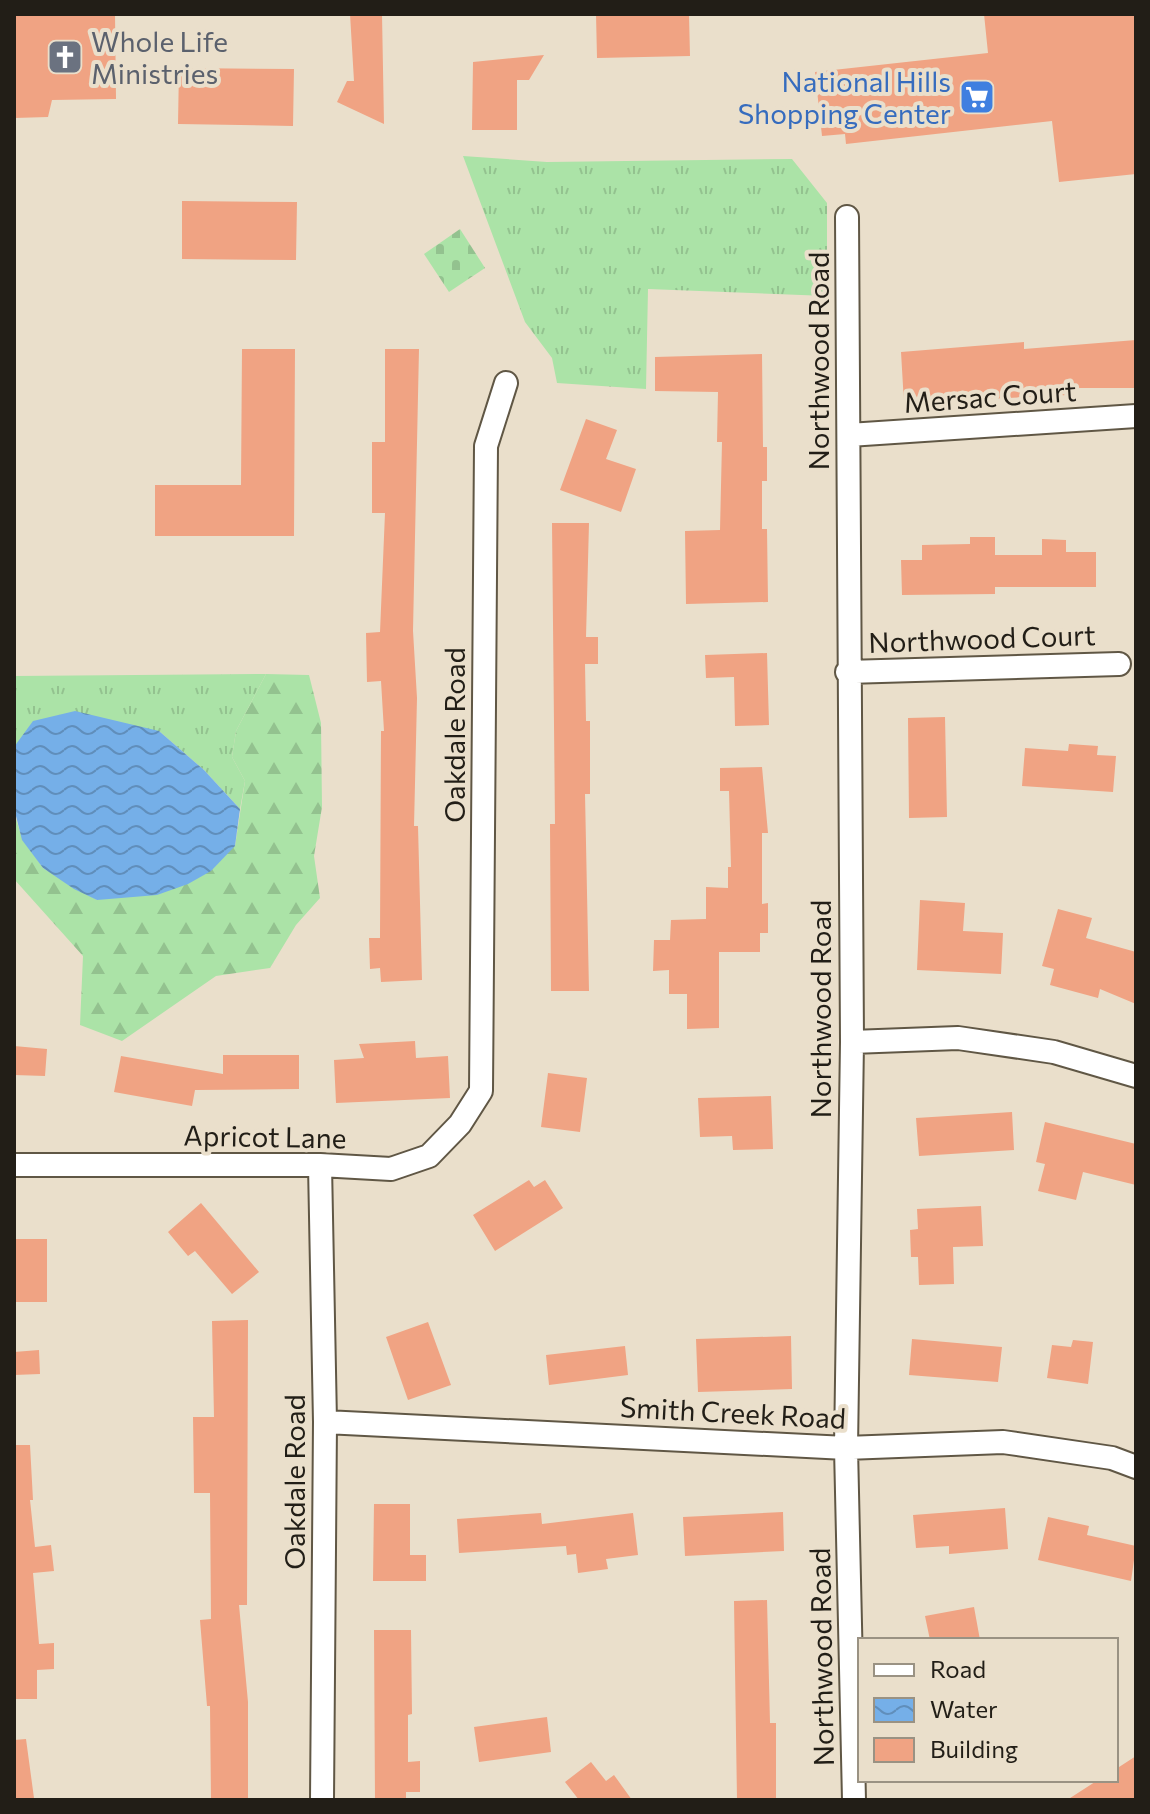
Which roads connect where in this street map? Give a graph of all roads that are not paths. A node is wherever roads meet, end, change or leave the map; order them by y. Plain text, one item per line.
1 (847, 217) dead end
2 (506, 383) dead end
3 (1136, 416) edge
4 (849, 435) junction
5 (1119, 664) dead end
6 (847, 672) junction
7 (852, 1042) junction
8 (1136, 1076) edge
9 (481, 1091) joint
10 (14, 1165) edge
11 (320, 1165) junction
12 (325, 1422) junction
13 (846, 1448) junction
14 (1136, 1467) edge
15 (322, 1800) edge
16 (854, 1800) edge

1 - 4 street, Northwood Road
2 - 9 street, Oakdale Road
3 - 4 street, Mersac Court
4 - 6 street, Northwood Road
5 - 6 street, Northwood Court
6 - 7 street, Northwood Road
7 - 8 street
7 - 13 street, Northwood Road
9 - 11 street, Apricot Lane
10 - 11 street, Apricot Lane
11 - 12 street, Oakdale Road
12 - 13 street, Smith Creek Road
12 - 15 street, Oakdale Road
13 - 14 street, Smith Creek Road
13 - 16 street, Northwood Road

